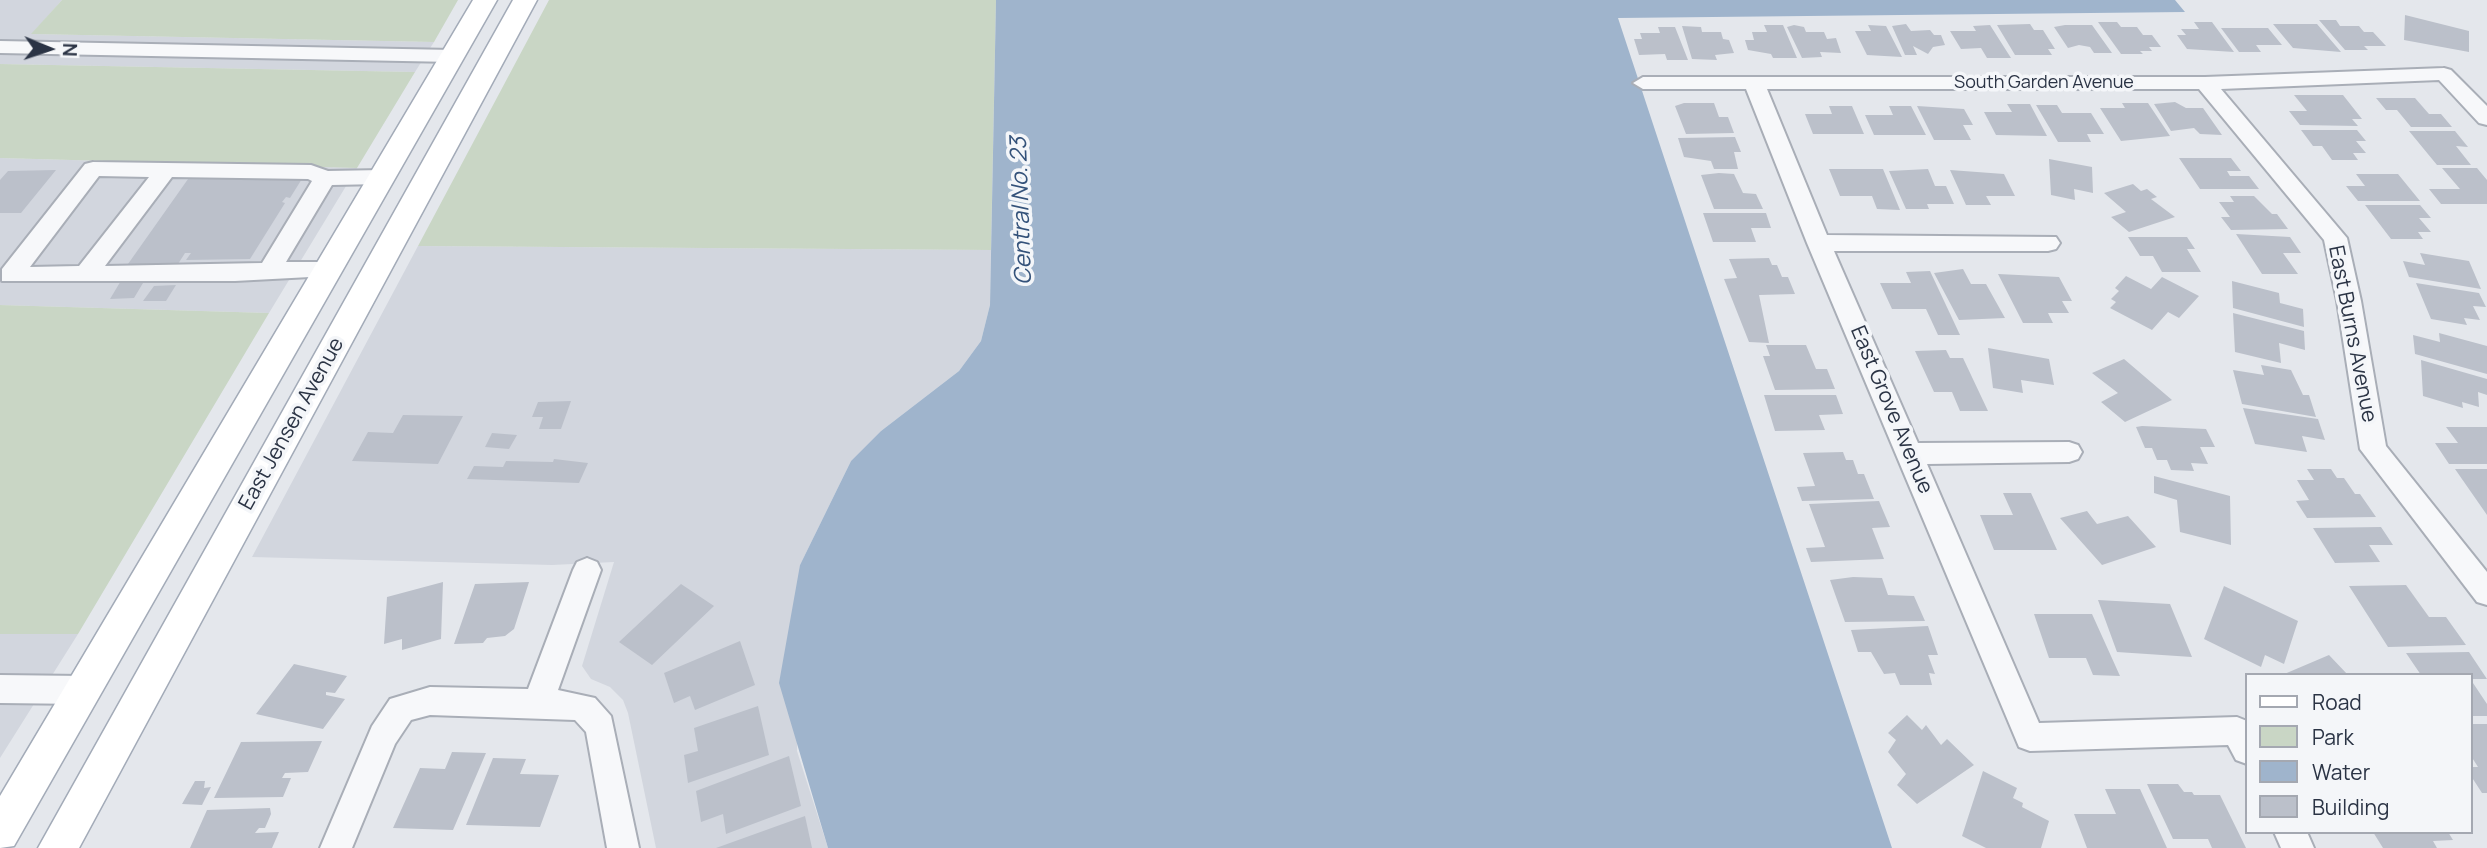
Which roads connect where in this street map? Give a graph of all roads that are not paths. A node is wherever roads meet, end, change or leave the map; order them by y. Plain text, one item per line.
1 (485, 0) edge
2 (525, 0) edge
3 (0, 47) edge
4 (453, 56) junction
5 (2444, 74) joint
6 (1755, 82) junction
7 (1643, 83) dead end
8 (2204, 83) junction
9 (2487, 118) edge
10 (166, 170) junction
11 (382, 177) junction
12 (325, 178) junction
13 (1819, 243) junction
14 (2048, 243) dead end
15 (329, 268) junction
16 (269, 271) junction
17 (86, 274) junction
18 (2068, 452) dead end
19 (1910, 454) junction
20 (587, 570) dead end
21 (2487, 593) edge
22 (0, 689) edge
23 (83, 690) junction
24 (538, 703) junction
25 (2030, 737) joint
26 (2242, 741) edge
27 (0, 833) edge
28 (58, 848) edge
29 (336, 848) edge
30 (623, 848) edge

1 - 4 main road
2 - 28 main road, East Jensen Avenue
3 - 4 street
4 - 11 main road
5 - 8 street, South Garden Avenue
5 - 9 street
6 - 7 street, South Garden Avenue
6 - 8 street, South Garden Avenue
6 - 13 street, East Grove Avenue
8 - 21 street, East Burns Avenue
10 - 12 street
10 - 17 street
10 - 17 street
11 - 12 street
11 - 15 main road
12 - 16 street
13 - 14 street
13 - 19 street, East Grove Avenue
15 - 16 street
15 - 23 main road
16 - 17 street
18 - 19 street
19 - 25 street, East Grove Avenue
20 - 24 street
22 - 23 street
23 - 27 main road
24 - 29 street
24 - 30 street
25 - 26 street

